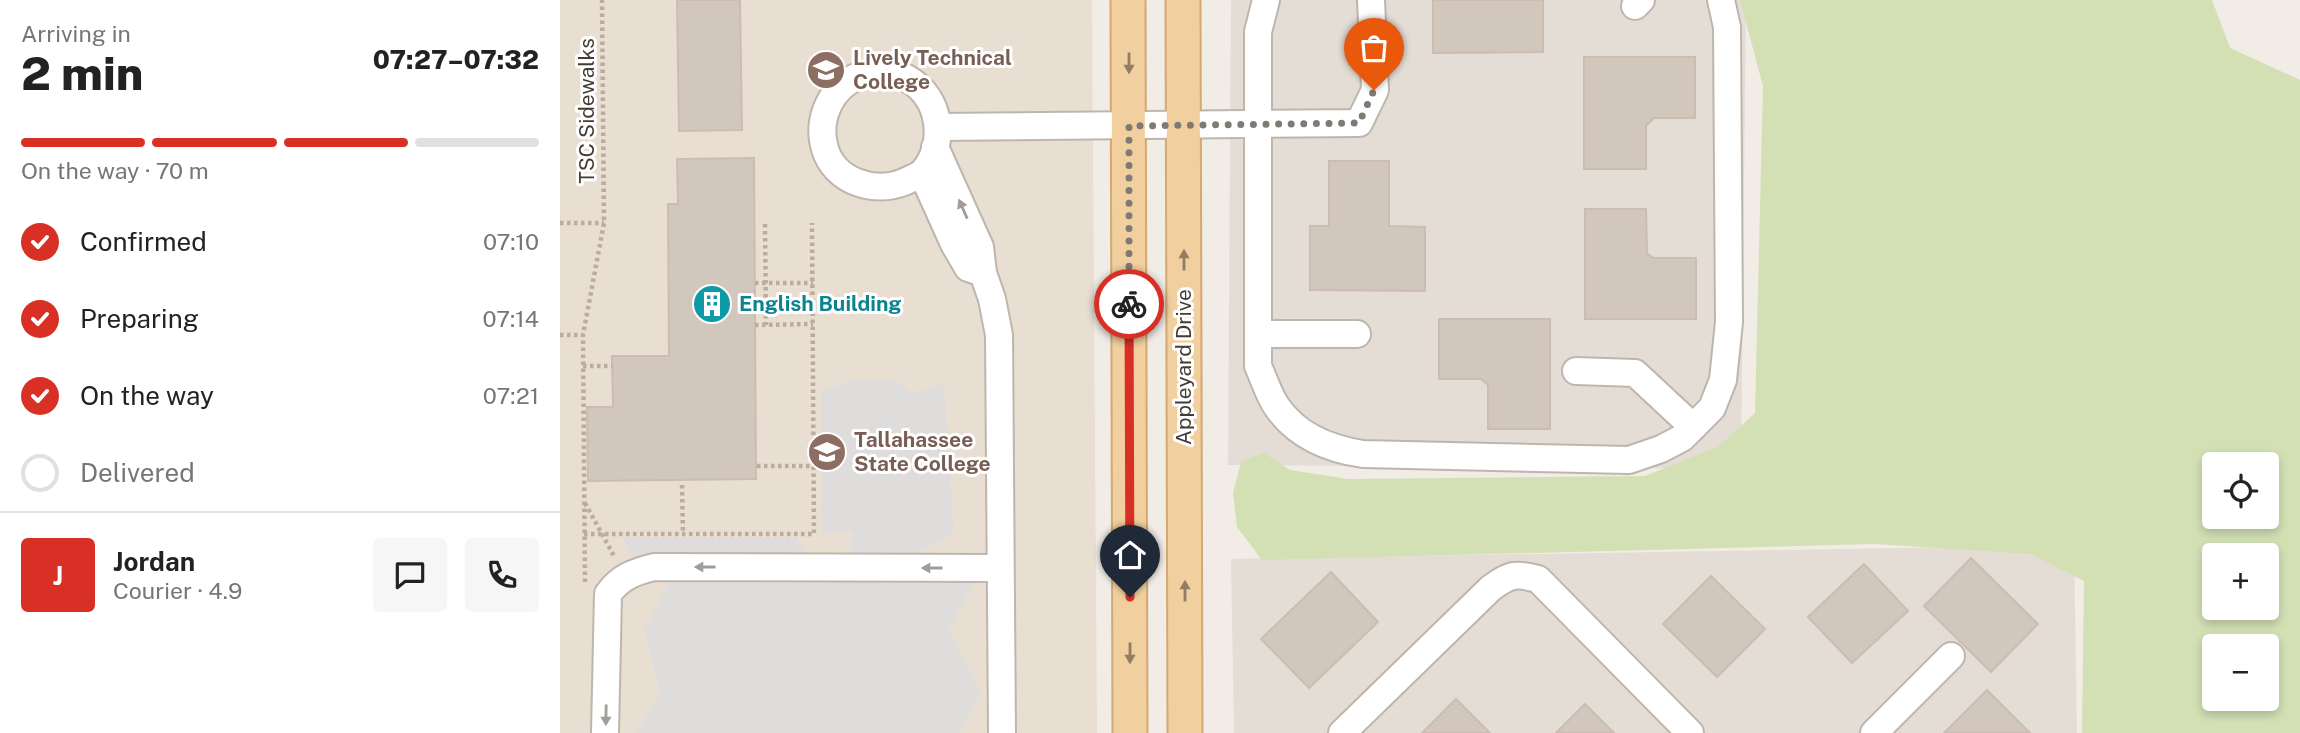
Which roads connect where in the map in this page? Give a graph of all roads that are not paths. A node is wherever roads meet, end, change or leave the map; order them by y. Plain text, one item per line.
1 (1128, 0) edge
2 (1183, 0) edge
3 (1266, 0) edge
4 (1371, 0) edge
5 (1721, 0) edge
6 (1258, 125) junction
7 (1129, 126) junction
8 (1184, 126) junction
9 (937, 137) junction
10 (922, 173) junction
11 (983, 273) junction
12 (1258, 334) junction
13 (1357, 334) dead end
14 (1576, 371) dead end
15 (1693, 427) junction
16 (1000, 568) junction
17 (1951, 656) dead end
18 (605, 733) edge
19 (1002, 733) edge
20 (1130, 733) edge
21 (1185, 733) edge
22 (1342, 733) edge
23 (1690, 733) edge
24 (1874, 733) edge

1 -> 7 main road
2 - 8 main road, Appleyard Drive
3 - 6 street
4 - 6 street
5 - 15 street
6 - 8 street
6 - 12 street
7 - 8 street
7 - 9 street
7 -> 20 main road
21 -> 8 main road, Appleyard Drive
9 - 10 street
9 - 10 street
11 -> 9 street
10 - 11 street
11 - 16 street
12 - 13 street
12 - 15 street
14 - 15 street
16 -> 18 street
16 - 19 street
17 - 24 street
22 - 23 street

